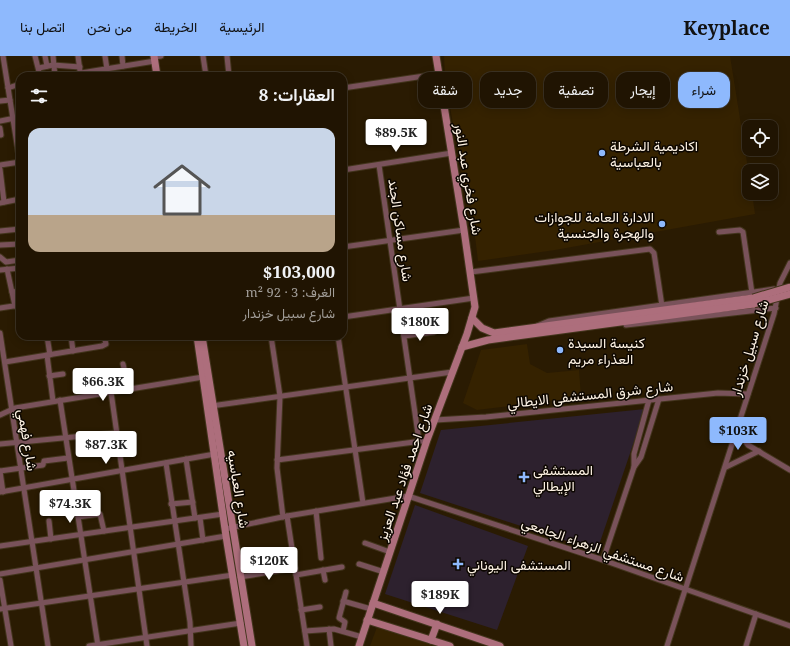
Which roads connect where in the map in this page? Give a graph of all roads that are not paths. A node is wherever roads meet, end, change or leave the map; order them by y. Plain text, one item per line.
1 (35, 56) edge
2 (45, 56) edge
3 (53, 56) edge
4 (78, 56) edge
5 (105, 56) edge
6 (122, 56) edge
7 (203, 56) edge
8 (227, 56) edge
9 (436, 56) edge
10 (156, 57) edge
11 (2, 58) edge
12 (53, 65) junction
13 (47, 66) junction
14 (123, 66) junction
15 (39, 68) junction
16 (107, 69) junction
17 (3, 72) edge
18 (40, 72) edge
19 (54, 72) edge
20 (80, 72) edge
21 (157, 72) edge
22 (205, 72) edge
23 (229, 72) edge
24 (438, 72) edge
25 (418, 77) edge
26 (16, 85) edge
27 (347, 87) edge
28 (8, 88) junction
29 (10, 100) junction
30 (0, 101) edge
31 (444, 108) edge
32 (13, 118) junction
33 (16, 118) edge
34 (0, 121) edge
35 (0, 128) edge
36 (1, 135) dead end
37 (16, 135) edge
38 (452, 153) junction
39 (16, 163) edge
40 (0, 165) edge
41 (379, 165) junction
42 (0, 169) edge
43 (347, 169) edge
44 (1, 183) edge
45 (16, 200) edge
46 (2, 202) edge
47 (16, 229) edge
48 (464, 230) junction
49 (0, 231) edge
50 (719, 232) dead end
51 (390, 240) junction
52 (0, 244) edge
53 (16, 244) edge
54 (347, 246) edge
55 (0, 257) edge
56 (16, 261) edge
57 (790, 263) edge
58 (16, 269) edge
59 (0, 270) edge
60 (7, 270) junction
61 (471, 272) junction
62 (790, 287) edge
63 (778, 288) junction
64 (12, 292) junction
65 (16, 292) edge
66 (790, 294) edge
67 (474, 298) junction
68 (753, 298) junction
69 (16, 302) edge
70 (16, 305) edge
71 (662, 306) junction
72 (475, 307) joint
73 (0, 308) edge
74 (776, 308) junction
75 (400, 309) junction
76 (347, 316) edge
77 (472, 318) junction
78 (537, 326) junction
79 (434, 332) dead end
80 (0, 333) edge
81 (534, 334) junction
82 (404, 336) junction
83 (47, 340) edge
84 (72, 340) edge
85 (105, 340) edge
86 (201, 340) edge
87 (202, 340) edge
88 (272, 340) edge
89 (339, 340) edge
90 (462, 347) junction
91 (73, 351) junction
92 (49, 355) junction
93 (4, 362) junction
94 (123, 364) dead end
95 (452, 372) junction
96 (63, 374) dead end
97 (50, 376) junction
98 (202, 377) junction
99 (410, 378) junction
100 (346, 387) junction
101 (129, 389) junction
102 (111, 392) junction
103 (748, 394) junction
104 (280, 396) junction
105 (659, 399) junction
106 (60, 400) junction
107 (649, 400) junction
108 (53, 401) junction
109 (210, 407) junction
110 (11, 408) junction
111 (0, 415) edge
112 (435, 420) junction
113 (736, 429) junction
114 (116, 432) junction
115 (65, 438) junction
116 (427, 440) junction
117 (419, 441) junction
118 (17, 442) junction
119 (0, 444) edge
120 (355, 450) junction
121 (759, 451) junction
122 (215, 454) junction
123 (68, 458) junction
124 (186, 459) junction
125 (277, 460) junction
126 (166, 463) junction
127 (634, 467) junction
128 (726, 467) junction
129 (21, 468) junction
130 (790, 470) edge
131 (0, 471) edge
132 (121, 471) junction
133 (71, 480) junction
134 (24, 488) junction
135 (1, 492) edge
136 (408, 496) junction
137 (193, 502) junction
138 (363, 503) junction
139 (171, 504) junction
140 (316, 511) junction
141 (223, 514) junction
142 (285, 516) junction
143 (78, 517) junction
144 (197, 518) junction
145 (174, 521) junction
146 (49, 522) dead end
147 (130, 528) junction
148 (104, 531) junction
149 (227, 531) junction
150 (81, 535) junction
151 (51, 539) junction
152 (203, 540) junction
153 (32, 542) junction
154 (365, 543) dead end
155 (177, 544) junction
156 (0, 546) edge
157 (133, 552) junction
158 (390, 552) junction
159 (321, 558) dead end
160 (85, 560) junction
161 (603, 560) junction
162 (359, 564) dead end
163 (342, 567) dead end
164 (36, 568) junction
165 (295, 568) junction
166 (323, 570) junction
167 (384, 572) junction
168 (0, 574) edge
169 (232, 575) junction
170 (296, 575) junction
171 (240, 577) junction
172 (0, 580) edge
173 (325, 580) dead end
174 (184, 582) junction
175 (139, 589) junction
176 (686, 589) junction
177 (346, 592) dead end
178 (90, 596) junction
179 (344, 601) junction
180 (42, 603) junction
181 (372, 606) junction
182 (320, 608) dead end
183 (2, 609) edge
184 (302, 610) junction
185 (756, 614) junction
186 (367, 620) junction
187 (241, 623) junction
188 (437, 624) junction
189 (790, 626) edge
190 (329, 629) junction
191 (190, 631) junction
192 (305, 631) junction
193 (343, 631) junction
194 (362, 637) junction
195 (146, 638) junction
196 (431, 640) junction
197 (121, 644) edge
198 (98, 645) edge
199 (11, 646) edge
200 (48, 646) edge
201 (89, 646) edge
202 (147, 646) edge
203 (191, 646) edge
204 (244, 646) edge
205 (252, 646) edge
206 (307, 646) edge
207 (331, 646) edge
208 (358, 646) edge
209 (450, 646) edge
210 (500, 646) edge
211 (667, 646) edge
212 (746, 646) edge

1 - 15 street
2 - 13 street
3 - 12 street
4 - 20 street
5 - 16 street
6 - 14 street
7 - 22 street
8 - 23 street
9 - 24 main road, شارع فخري عبد النور
10 - 14 street
10 - 21 main road
11 - 17 street
12 - 13 street
12 - 19 street
12 - 20 street
13 - 15 street
14 - 16 street
15 - 18 street
16 - 20 street
17 - 28 street
25 - 27 street
26 - 28 street
28 - 29 street
29 - 30 street
29 - 32 street
31 - 38 main road, شارع فخري عبد النور
32 - 33 street
32 - 34 street
32 - 37 street
35 - 36 street
38 - 41 street
38 - 48 main road, شارع فخري عبد النور
39 - 40 street
41 - 43 street
41 - 51 street, شارع مساكن الجند
42 - 44 street
44 - 46 street
45 - 46 street
47 - 49 street
48 - 51 street
48 - 61 main road, شارع فخري عبد النور
50 - 68 street
51 - 54 street
51 - 75 street, شارع مساكن الجند
52 - 53 street
55 - 56 street
57 - 63 street, شارع سبيل خزندار
58 - 60 street
59 - 60 street
60 - 64 street
61 - 67 main road, شارع فخري عبد النور
61 - 71 street
62 - 68 main road, bridge
63 - 68 street
63 - 74 street, شارع سبيل خزندار
64 - 65 street
64 - 69 street
66 - 68 main road, bridge
67 - 72 main road, شارع فخري عبد النور
67 - 75 street
68 - 71 street
68 - 78 main road
68 - 81 main road
70 - 73 street
71 - 78 street
72 - 77 main road, شارع احمد فؤاد عبد العزيز
74 - 81 street
74 - 103 street, شارع سبيل خزندار
75 - 76 street
75 - 82 street, شارع مساكن الجند
77 - 78 main road
77 - 90 main road, شارع احمد فؤاد عبد العزيز
79 - 82 street
80 - 93 street, شارع فهمي
81 - 90 main road
82 - 99 street, شارع مساكن الجند
83 - 92 street
84 - 91 street
85 - 91 street
86 - 98 main road, شارع العباسيه
87 - 109 main road, شارع العباسيه
88 - 104 street
89 - 100 street
90 - 95 main road, شارع احمد فؤاد عبد العزيز
91 - 92 street
92 - 93 street
92 - 97 street
93 - 110 street, شارع فهمي
94 - 101 street
95 - 99 street
95 - 112 main road, شارع احمد فؤاد عبد العزيز
96 - 97 street
97 - 108 street
98 - 101 street
98 - 109 main road, شارع العباسيه
99 - 100 street
99 - 117 street, شارع مساكن الجند
100 - 104 street
100 - 120 street
101 - 102 street
102 - 106 street
102 - 114 street
103 - 105 street, شارع شرق المستشفى الايطالي
103 - 113 street, شارع سبيل خزندار
104 - 109 street
104 - 125 street
105 - 107 street, شارع شرق المستشفى الايطالي
105 - 127 street
106 - 108 street
106 - 115 street
107 - 112 street, شارع شرق المستشفى الايطالي
107 - 127 street
108 - 110 street
109 - 122 main road, شارع العباسيه
109 - 149 main road, شارع العباسيه
110 - 111 street
110 - 118 street, شارع فهمي
112 - 116 main road, شارع احمد فؤاد عبد العزيز
113 - 121 street
113 - 128 street, شارع سبيل خزندار
114 - 115 street
114 - 132 street
115 - 118 street
115 - 123 street
116 - 117 street
116 - 136 main road, شارع احمد فؤاد عبد العزيز
117 - 120 street
118 - 119 street
118 - 129 street, شارع فهمي
120 - 125 street
120 - 138 street
121 - 128 street
121 - 130 street
122 - 124 street
122 - 141 main road, شارع العباسيه
123 - 129 street
123 - 133 street
124 - 126 street
124 - 137 street
125 - 142 street
126 - 132 street
126 - 139 street
127 - 161 street
128 - 176 street, شارع سبيل خزندار
129 - 131 street
129 - 134 street, شارع فهمي
131 - 135 street
132 - 133 street
132 - 147 street
133 - 134 street
133 - 143 street
134 - 135 street
134 - 153 street, شارع فهمي
136 - 138 street
136 - 158 main road, شارع احمد فؤاد عبد العزيز
136 - 161 street, شارع مستشفي الزهراء الجامعي
137 - 139 street
137 - 144 street
138 - 140 street
139 - 145 street
140 - 142 street
140 - 159 street
141 - 144 street
141 - 149 main road, شارع العباسيه
142 - 149 street
142 - 165 street
143 - 148 street
143 - 150 street
144 - 145 street
144 - 152 street
145 - 147 street
145 - 155 street
146 - 151 street
147 - 148 street
147 - 157 street
148 - 150 street
149 - 152 street
149 - 169 main road, شارع العباسيه
149 - 171 main road, شارع العباسيه
150 - 151 street
150 - 160 street
151 - 153 street
152 - 155 street
153 - 156 street
153 - 164 street, شارع فهمي
154 - 158 street
155 - 157 street
155 - 174 street
157 - 160 street
157 - 175 street
158 - 167 main road, شارع احمد فؤاد عبد العزيز
160 - 164 street
160 - 178 street
161 - 176 street, شارع مستشفي الزهراء الجامعي
162 - 167 street
163 - 166 street
164 - 168 street
164 - 180 street, شارع فهمي
165 - 170 street
165 - 171 street
166 - 170 street
166 - 173 street
167 - 181 main road, شارع احمد فؤاد عبد العزيز
169 - 174 street
169 - 187 main road, شارع العباسيه
170 - 184 street
171 - 205 main road, شارع العباسيه
172 - 183 street
174 - 175 street
174 - 191 street
175 - 178 street
175 - 195 street
176 - 185 street, شارع مستشفي الزهراء الجامعي
176 - 211 street, شارع سبيل خزندار
177 - 179 street
178 - 180 street
178 - 198 street
179 - 181 street
179 - 193 street
180 - 183 street
180 - 200 street, شارع فهمي
181 - 186 main road, شارع احمد فؤاد عبد العزيز
181 - 188 main road
182 - 184 street
183 - 199 street
184 - 192 street
185 - 189 street, شارع مستشفي الزهراء الجامعي
185 - 212 street
186 - 194 main road, شارع احمد فؤاد عبد العزيز
186 - 196 main road
187 - 191 street
187 - 204 main road, شارع العباسيه
188 - 196 main road
188 - 210 main road
190 - 192 street
190 - 193 street
190 - 207 street
191 - 195 street
191 - 203 street
192 - 206 street
193 - 194 street
194 - 208 main road, شارع احمد فؤاد عبد العزيز
195 - 197 street
195 - 202 street
196 - 209 main road
197 - 198 street
198 - 201 street

